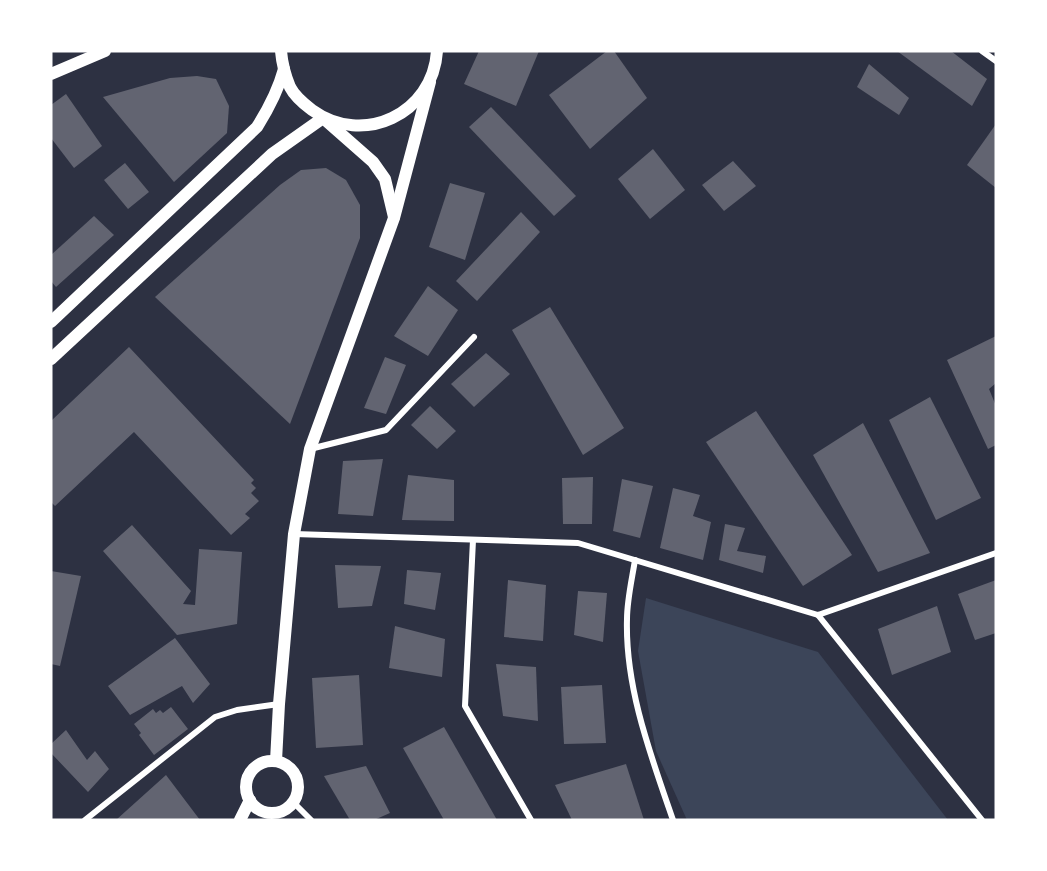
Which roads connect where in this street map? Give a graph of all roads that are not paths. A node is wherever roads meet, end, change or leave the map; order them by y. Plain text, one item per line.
1 (105, 51) edge
2 (280, 51) edge
3 (438, 51) edge
4 (982, 51) edge
5 (996, 62) edge
6 (284, 69) junction
7 (51, 74) edge
8 (430, 82) junction
9 (322, 117) junction
10 (394, 218) junction
11 (51, 322) edge
12 (474, 337) dead end
13 (51, 360) edge
14 (310, 449) junction
15 (294, 534) junction
16 (473, 540) junction
17 (996, 553) edge
18 (635, 560) junction
19 (818, 615) junction
20 (279, 704) junction
21 (276, 761) junction
22 (250, 800) junction
23 (293, 802) junction
24 (269, 816) edge
25 (85, 820) edge
26 (240, 820) edge
27 (311, 820) edge
28 (531, 820) edge
29 (673, 820) edge
30 (982, 820) edge

1 - 7 main road
2 - 6 main road
3 - 8 main road
4 - 5 street
6 - 9 main road
6 - 11 main road
8 - 9 main road
8 - 10 main road
9 - 10 main road
9 - 13 main road
10 - 14 main road
12 - 14 street
14 - 15 main road
15 - 16 street
15 - 20 main road
16 - 18 street
16 - 28 street
17 - 19 street
18 - 19 street
18 - 29 street
19 - 30 street
20 - 21 main road
20 - 25 street
21 - 22 main road
21 - 23 main road
22 - 24 main road
22 - 26 main road
23 - 24 main road
23 - 27 street

